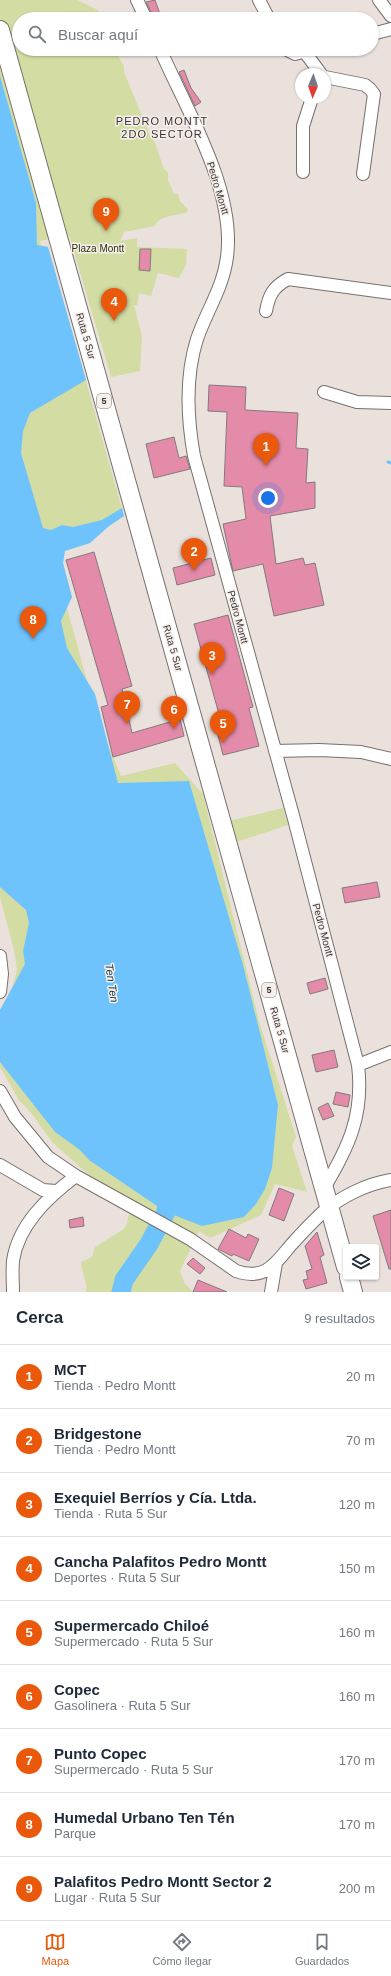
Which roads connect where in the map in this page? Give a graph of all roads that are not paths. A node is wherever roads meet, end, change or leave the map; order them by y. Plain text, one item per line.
1 (137, 0) edge
2 (259, 0) edge
3 (379, 0) edge
4 (143, 12) edge
5 (265, 12) edge
6 (391, 16) edge
7 (391, 29) edge
8 (0, 30) edge
9 (379, 32) edge
10 (163, 56) edge
11 (305, 56) edge
12 (316, 68) edge
13 (331, 78) edge
14 (310, 104) edge
15 (303, 172) dead end
16 (363, 174) dead end
17 (391, 293) edge
18 (266, 311) dead end
19 (324, 392) dead end
20 (391, 403) edge
21 (275, 751) junction
22 (391, 759) edge
23 (0, 956) edge
24 (0, 992) edge
25 (391, 1052) edge
26 (358, 1065) junction
27 (0, 1091) edge
28 (0, 1165) edge
29 (76, 1176) junction
30 (391, 1180) edge
31 (324, 1188) junction
32 (56, 1191) junction
33 (330, 1207) junction
34 (343, 1256) edge
35 (276, 1263) junction
36 (350, 1280) edge
37 (13, 1292) edge
38 (271, 1292) edge
39 (353, 1292) edge

1 - 4 street
2 - 5 street
3 - 6 street
7 - 9 street
8 - 31 highway, Ruta 5 Sur / 5
10 - 21 street, Pedro Montt
11 - 12 street
13 - 16 street
14 - 15 street
17 - 18 street
19 - 20 street
21 - 22 street
21 - 26 street, Pedro Montt
23 - 24 street
25 - 26 street
26 - 31 street, Pedro Montt
27 - 29 street
28 - 32 street
29 - 32 street
29 - 35 street
30 - 33 street
31 - 33 highway, Ruta 5 Sur / 5
32 - 37 street
33 - 34 highway, Ruta 5 Sur / 5
33 - 35 street
35 - 38 street
36 - 39 highway

